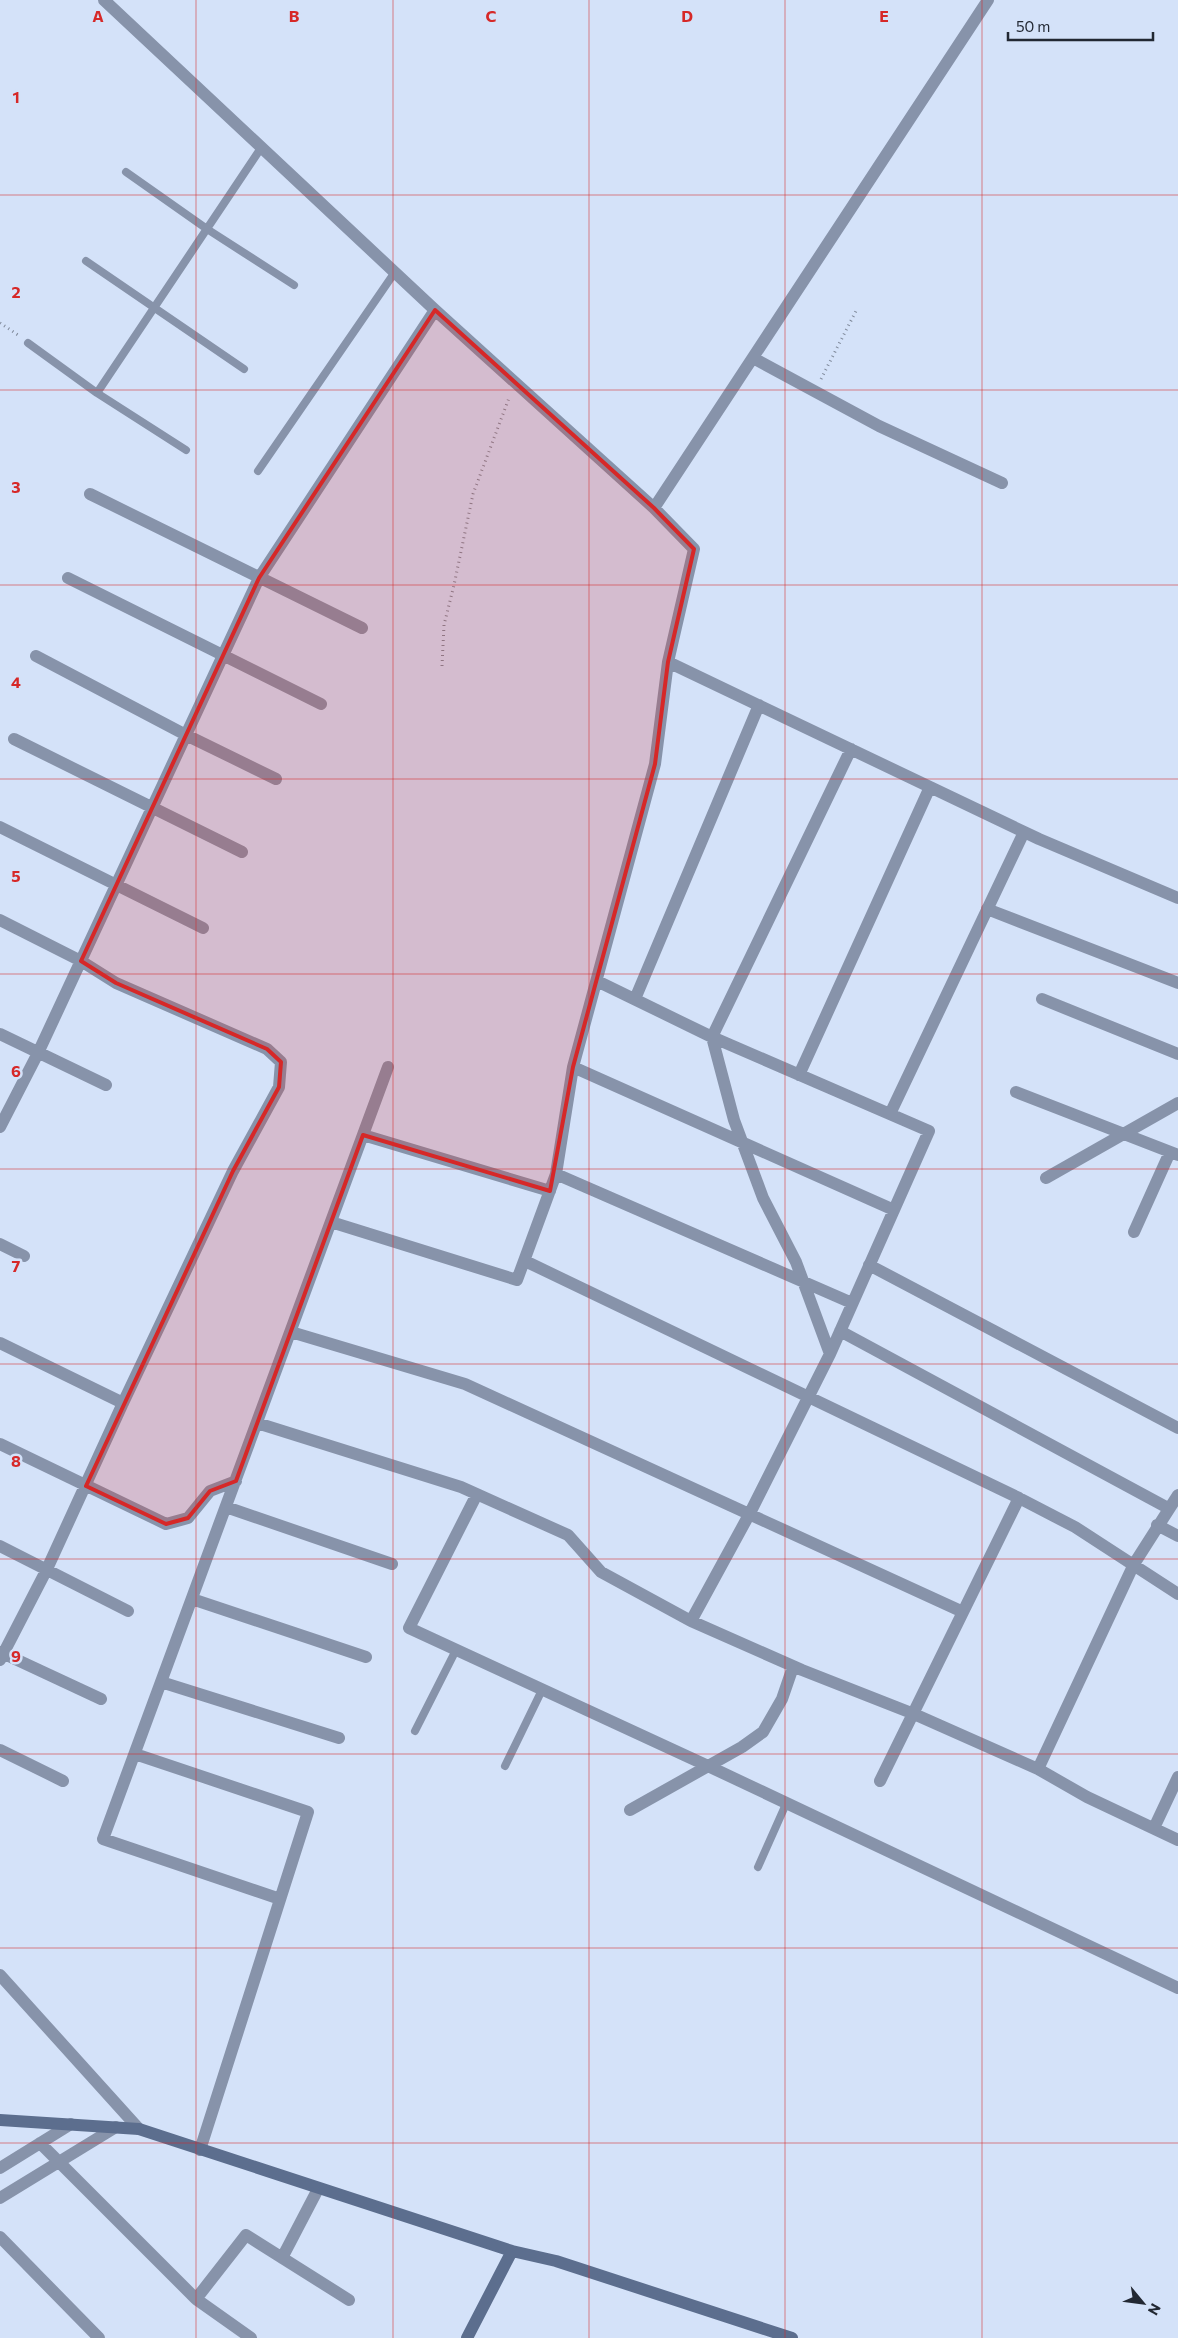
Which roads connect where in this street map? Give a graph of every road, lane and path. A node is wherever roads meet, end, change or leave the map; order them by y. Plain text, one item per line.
1 (104, 0) edge
2 (988, 0) edge
3 (261, 148) junction
4 (126, 172) dead end
5 (207, 229) junction
6 (86, 261) dead end
7 (395, 272) junction
8 (294, 285) dead end
9 (154, 308) junction
10 (857, 309) dead end
11 (435, 310) junction
12 (0, 323) edge
13 (28, 343) joint
14 (753, 358) junction
15 (244, 369) dead end
16 (514, 383) junction
17 (815, 392) junction
18 (97, 393) junction
19 (186, 450) dead end
20 (258, 471) dead end
21 (1002, 483) dead end
22 (90, 494) dead end
23 (654, 508) junction
24 (68, 578) dead end
25 (259, 578) junction
26 (362, 628) dead end
27 (36, 656) dead end
28 (223, 656) junction
29 (668, 662) junction
30 (442, 666) dead end
31 (321, 704) dead end
32 (758, 705) junction
33 (186, 735) junction
34 (14, 739) dead end
35 (851, 749) junction
36 (276, 779) dead end
37 (930, 787) junction
38 (152, 808) junction
39 (0, 827) edge
40 (1024, 832) junction
41 (242, 852) dead end
42 (116, 884) junction
43 (1178, 898) edge
44 (987, 909) junction
45 (0, 920) edge
46 (203, 928) dead end
47 (80, 961) junction
48 (597, 981) junction
49 (1178, 983) edge
50 (635, 999) junction
51 (1042, 999) dead end
52 (0, 1034) edge
53 (712, 1037) junction
54 (38, 1053) junction
55 (1178, 1054) edge
56 (573, 1067) junction
57 (388, 1068) dead end
58 (799, 1075) junction
59 (106, 1085) dead end
60 (1016, 1092) dead end
61 (1178, 1103) edge
62 (890, 1114) junction
63 (0, 1127) edge
64 (1125, 1134) junction
65 (363, 1135) junction
66 (742, 1143) junction
67 (1174, 1154) edge
68 (556, 1174) junction
69 (1046, 1178) dead end
70 (550, 1191) junction
71 (894, 1210) junction
72 (331, 1222) junction
73 (1134, 1232) dead end
74 (0, 1244) edge
75 (24, 1256) dead end
76 (525, 1260) junction
77 (869, 1265) junction
78 (803, 1282) junction
79 (852, 1303) junction
80 (840, 1331) junction
81 (290, 1332) junction
82 (0, 1344) edge
83 (830, 1354) junction
84 (807, 1397) junction
85 (122, 1403) junction
86 (257, 1423) junction
87 (1178, 1428) edge
88 (0, 1444) edge
89 (236, 1481) junction
90 (86, 1486) junction
91 (477, 1494) junction
92 (1178, 1495) edge
93 (1019, 1498) junction
94 (226, 1507) junction
95 (1168, 1508) junction
96 (750, 1513) junction
97 (1157, 1525) junction
98 (1178, 1536) edge
99 (0, 1546) edge
100 (392, 1564) dead end
101 (1134, 1564) junction
102 (47, 1569) junction
103 (1178, 1594) edge
104 (192, 1599) junction
105 (128, 1611) dead end
106 (964, 1612) junction
107 (691, 1621) junction
108 (456, 1650) junction
109 (1, 1655) edge
110 (366, 1657) dead end
111 (793, 1667) junction
112 (161, 1682) junction
113 (542, 1690) junction
114 (101, 1698) dead end
115 (914, 1714) junction
116 (415, 1731) dead end
117 (339, 1738) dead end
118 (0, 1750) edge
119 (135, 1754) junction
120 (505, 1766) dead end
121 (708, 1766) junction
122 (1038, 1769) junction
123 (1178, 1777) edge
124 (63, 1781) dead end
125 (880, 1781) dead end
126 (786, 1804) junction
127 (630, 1810) dead end
128 (1154, 1828) junction
129 (1178, 1840) edge
130 (758, 1867) dead end
131 (280, 1899) junction
132 (0, 1975) edge
133 (1178, 1988) edge
134 (0, 2120) edge
135 (71, 2124) junction
136 (116, 2128) junction
137 (139, 2130) junction
138 (40, 2144) junction
139 (200, 2150) junction
140 (59, 2162) junction
141 (0, 2168) edge
142 (318, 2189) junction
143 (0, 2198) edge
144 (0, 2237) edge
145 (512, 2251) junction
146 (282, 2258) junction
147 (196, 2299) junction
148 (349, 2300) dead end
149 (99, 2338) edge
150 (251, 2338) edge
151 (467, 2338) edge
152 (792, 2338) edge

1 - 3 street
2 - 14 street
3 - 5 lane
3 - 7 street
4 - 5 lane
5 - 8 lane
5 - 9 lane
6 - 9 lane
7 - 11 street
7 - 20 lane
9 - 15 lane
9 - 18 lane
10 - 17 path
11 - 16 street
11 - 25 street
12 - 13 path
13 - 18 lane
14 - 17 street
14 - 23 street
16 - 23 street
16 - 30 path
17 - 21 street
18 - 19 lane
22 - 25 street
23 - 29 street
24 - 28 street
25 - 26 street
25 - 28 street
27 - 33 street
28 - 31 street
28 - 33 street
29 - 32 street
29 - 48 street
32 - 35 street
32 - 50 street
33 - 36 street
33 - 38 street
34 - 38 street
35 - 37 street
35 - 53 street
37 - 40 street
37 - 58 street
38 - 41 street
38 - 42 street
39 - 42 street
40 - 43 street
40 - 44 street
42 - 46 street
42 - 47 street
44 - 49 street
44 - 62 street
45 - 47 street
47 - 54 street
47 - 85 street
48 - 50 street
48 - 56 street
50 - 53 street
51 - 55 street
52 - 54 street
53 - 58 street
53 - 66 street
54 - 59 street
54 - 63 street
56 - 66 street
56 - 68 street
57 - 65 street
58 - 62 street
60 - 64 street
61 - 64 street
62 - 71 street
64 - 67 street
64 - 69 street
65 - 70 street
65 - 72 street
66 - 71 street
66 - 78 street
67 - 73 street
68 - 70 street
68 - 78 street
70 - 76 street
71 - 77 street
72 - 76 street
72 - 81 street
74 - 75 street
76 - 84 street
77 - 79 street
77 - 87 street
78 - 79 street
78 - 83 street
79 - 80 street
80 - 83 street
80 - 95 street
81 - 86 street
81 - 96 street
82 - 85 street
83 - 84 street
84 - 93 street
84 - 96 street
85 - 90 street
86 - 89 street
86 - 91 street
88 - 90 street
89 - 90 street
89 - 94 street
90 - 102 street
91 - 107 street
91 - 108 street
92 - 95 street
93 - 101 street
93 - 106 street
94 - 100 street
94 - 104 street
95 - 97 street
96 - 106 street
96 - 107 street
97 - 98 street
97 - 101 street
99 - 102 street
101 - 103 street
101 - 122 street
102 - 105 street
102 - 109 street
104 - 110 street
104 - 112 street
106 - 115 street
107 - 111 street
108 - 113 street
108 - 116 lane
109 - 114 street
111 - 115 street
111 - 121 street
112 - 117 street
112 - 119 street
113 - 120 lane
113 - 121 street
115 - 122 street
115 - 125 street
118 - 124 street
119 - 131 street
119 - 131 street
121 - 126 street
121 - 127 street
122 - 128 street
123 - 128 street
126 - 130 lane
126 - 133 street
128 - 129 street
131 - 139 street
132 - 137 street
134 - 135 street
135 - 136 street
135 - 138 street
136 - 137 street
136 - 140 street
137 - 139 street
138 - 140 street
138 - 141 street
139 - 142 street
140 - 143 street
140 - 147 street
142 - 145 street
142 - 146 street
144 - 149 street
145 - 151 street
145 - 152 street
146 - 147 street
146 - 148 street
147 - 150 street

